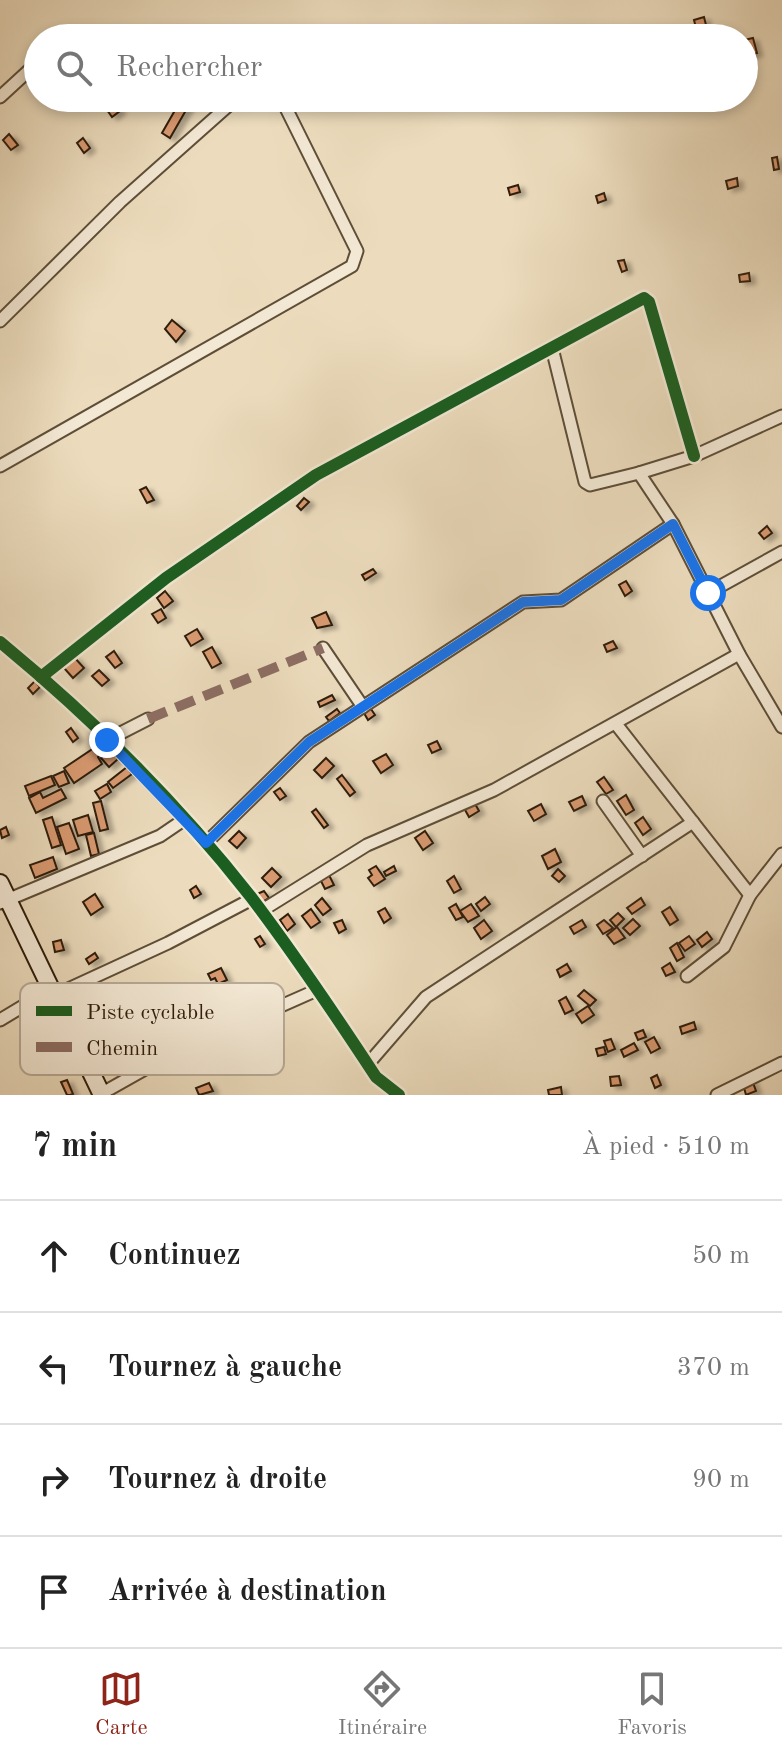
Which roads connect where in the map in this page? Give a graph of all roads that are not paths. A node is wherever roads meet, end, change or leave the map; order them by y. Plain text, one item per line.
1 (24, 75) edge
2 (0, 97) edge
3 (221, 112) edge
4 (288, 112) edge
5 (0, 321) edge
6 (552, 348) junction
7 (782, 416) edge
8 (694, 456) junction
9 (0, 466) edge
10 (639, 473) junction
11 (673, 524) junction
12 (782, 552) edge
13 (708, 593) junction
14 (0, 642) edge
15 (323, 648) dead end
16 (739, 654) junction
17 (41, 677) junction
18 (363, 707) junction
19 (148, 719) dead end
20 (616, 724) junction
21 (782, 727) edge
22 (107, 740) junction
23 (603, 801) dead end
24 (185, 819) junction
25 (693, 822) junction
26 (206, 843) junction
27 (782, 854) edge
28 (642, 856) junction
29 (2, 895) edge
30 (750, 895) junction
31 (252, 899) junction
32 (261, 911) junction
33 (687, 976) dead end
34 (46, 983) edge
35 (74, 983) edge
36 (317, 990) junction
37 (284, 1005) edge
38 (20, 1009) edge
39 (0, 1020) edge
40 (782, 1063) edge
41 (368, 1064) junction
42 (91, 1075) edge
43 (136, 1075) edge
44 (101, 1095) edge
45 (399, 1095) edge
46 (717, 1095) edge

1 - 2 street
3 - 5 street
4 - 9 street
6 - 8 street
6 - 10 street
6 - 17 street
7 - 8 street
8 - 10 street
10 - 11 street
11 - 13 street
11 - 18 street
12 - 13 street
13 - 16 street
14 - 17 street
15 - 18 street
16 - 20 street
16 - 21 street
17 - 22 street
18 - 26 street
19 - 22 street
20 - 25 street
20 - 32 street
22 - 24 street
23 - 28 street
24 - 26 street
24 - 29 street
25 - 28 street
25 - 30 street
26 - 31 street
27 - 30 street
28 - 41 street
29 - 34 street
30 - 33 street
31 - 32 street
31 - 35 street
32 - 36 street
36 - 37 street
36 - 41 street
38 - 39 street
40 - 46 street
41 - 45 street
42 - 44 street
43 - 44 street

